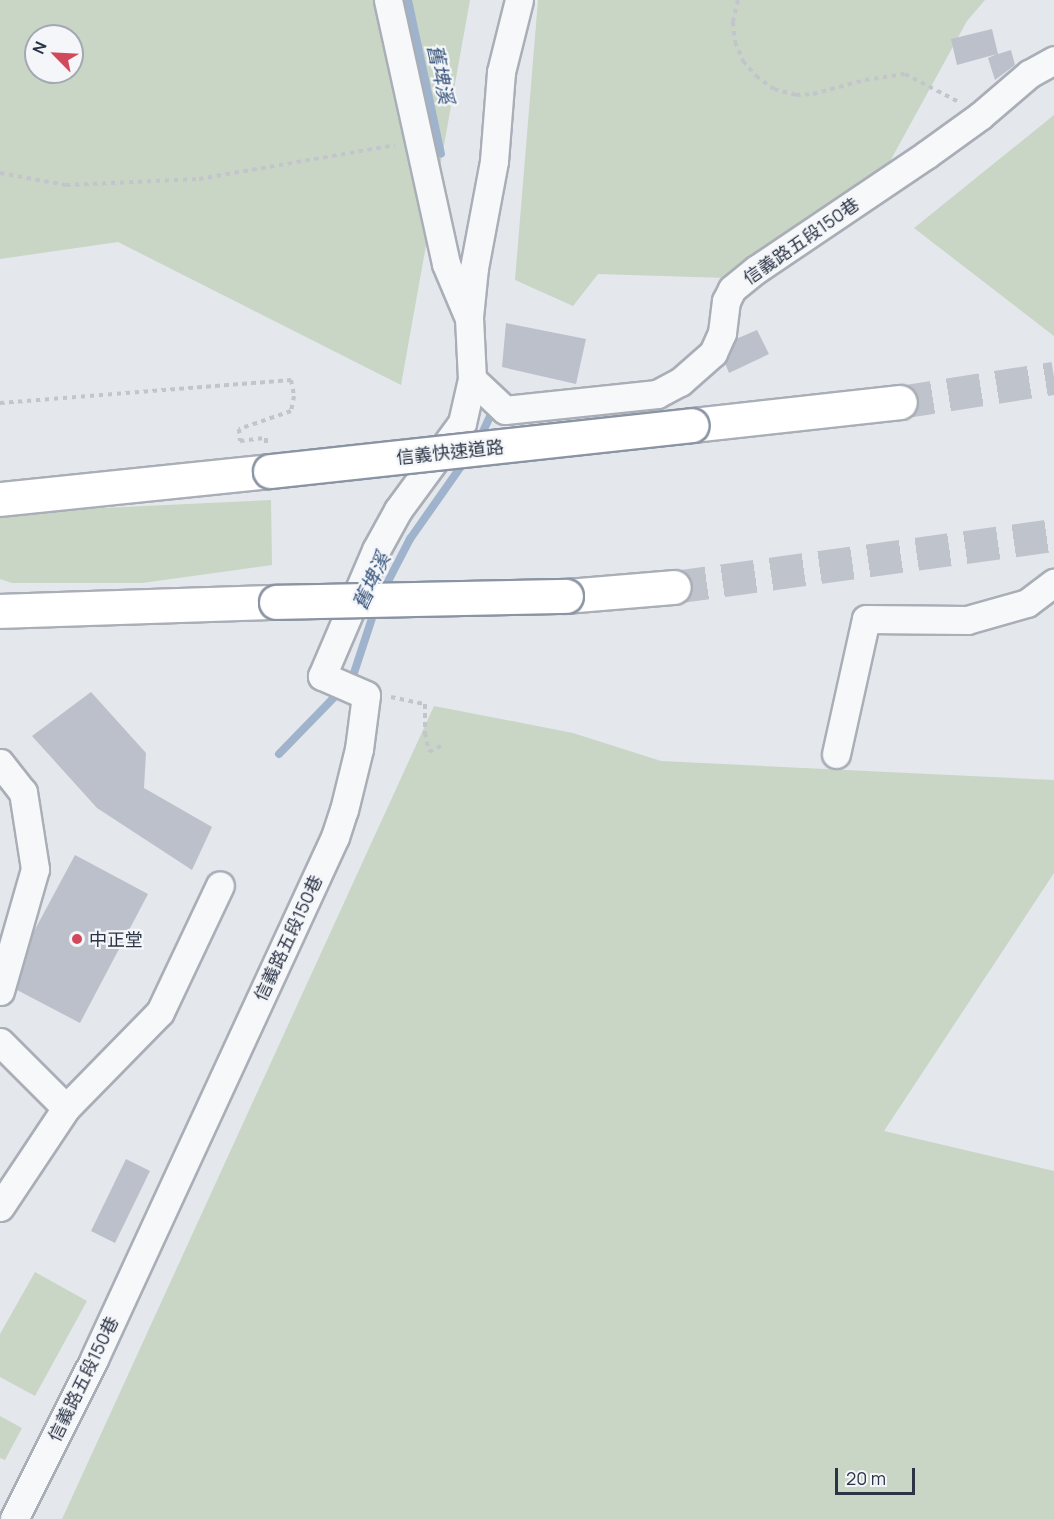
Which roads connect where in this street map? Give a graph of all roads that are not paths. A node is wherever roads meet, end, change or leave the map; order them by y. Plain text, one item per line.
1 (388, 0) edge
2 (519, 0) edge
3 (1054, 60) edge
4 (469, 317) junction
5 (472, 378) junction
6 (900, 402) tunnel mouth
7 (0, 499) edge
8 (1054, 583) edge
9 (674, 587) tunnel mouth
10 (0, 611) edge
11 (836, 754) dead end
12 (0, 763) edge
13 (220, 885) dead end
14 (0, 991) edge
15 (0, 1042) edge
16 (66, 1108) junction
17 (0, 1207) edge
18 (14, 1519) edge

1 - 4 street
2 - 4 street
3 - 5 street, 信義路五段150巷
4 - 5 street
5 - 18 street, 信義路五段150巷
6 - 7 highway, 信義快速道路, bridge
8 - 11 street
9 - 10 highway, bridge
12 - 14 street
13 - 16 street
15 - 16 street
16 - 17 street

